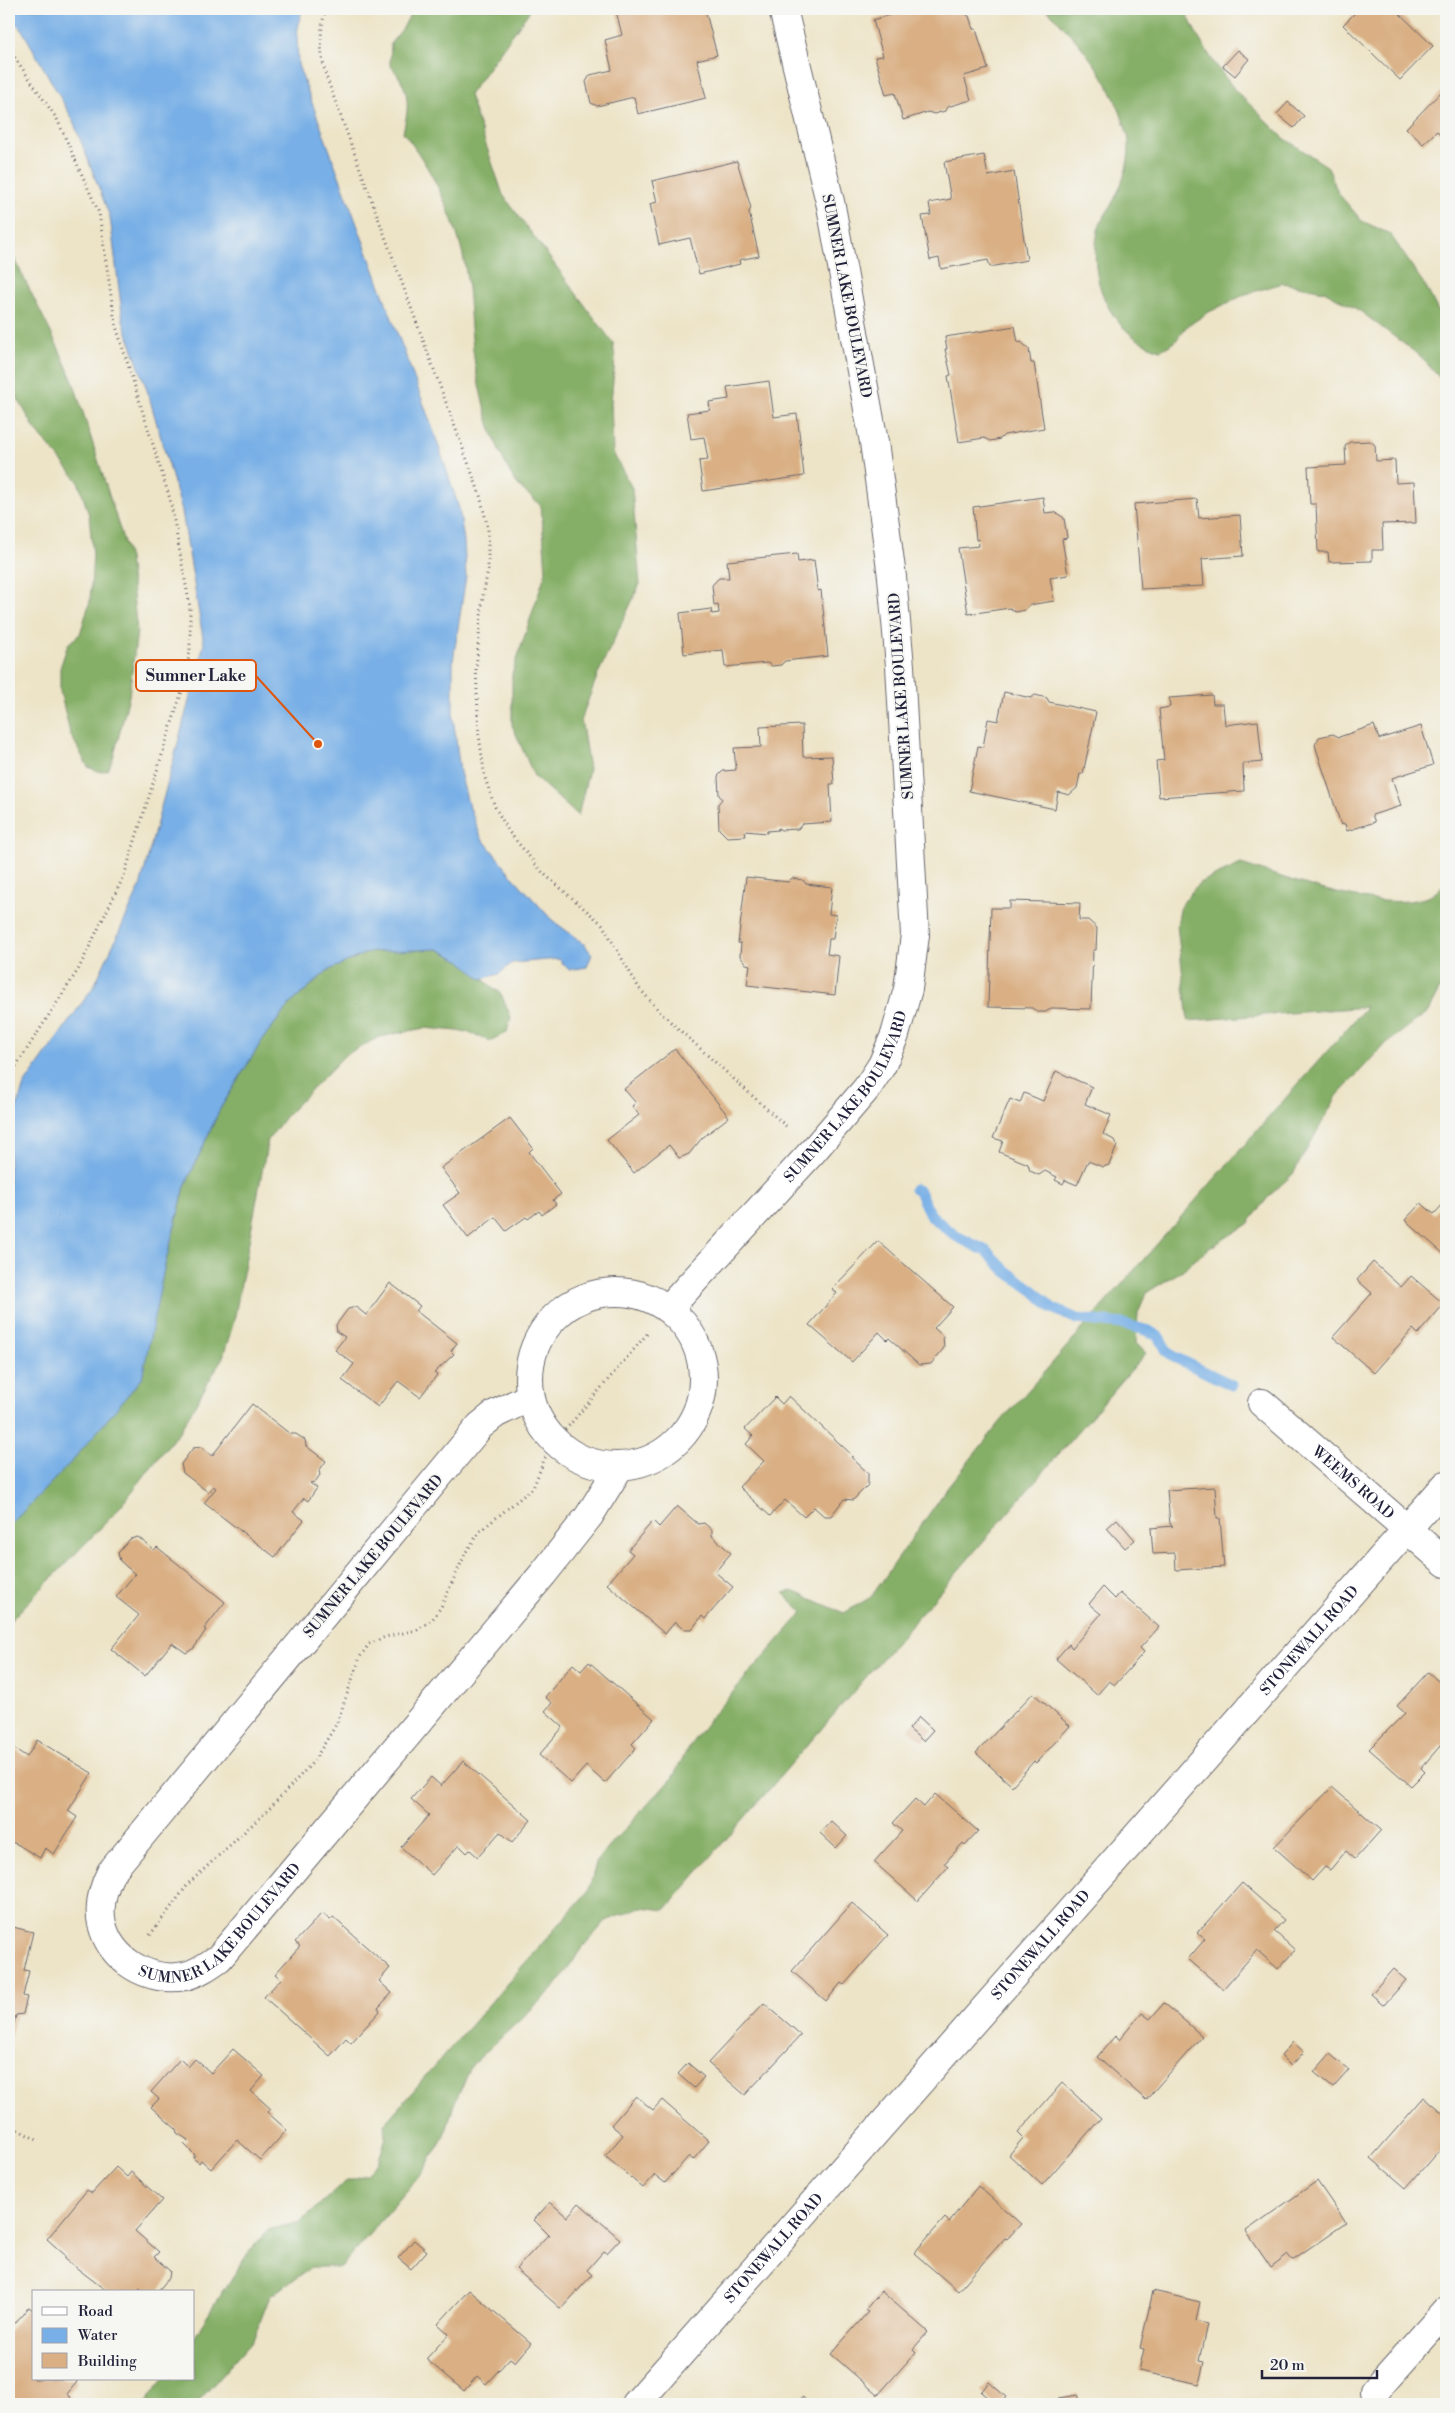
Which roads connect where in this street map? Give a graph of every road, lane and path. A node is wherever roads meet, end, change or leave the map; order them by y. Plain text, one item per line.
1 (326, 9) edge
2 (783, 9) edge
3 (9, 49) edge
4 (9, 1077) edge
5 (813, 1151) junction
6 (668, 1309) junction
7 (530, 1397) junction
8 (1262, 1402) dead end
9 (555, 1442) junction
10 (620, 1466) junction
11 (1446, 1485) edge
12 (1407, 1530) junction
13 (1446, 1563) edge
14 (133, 1967) junction
15 (9, 2125) edge
16 (39, 2141) dead end
17 (1446, 2311) edge
18 (1375, 2391) dead end
19 (636, 2404) edge

1 - 5 path
2 - 5 street, SUMNER LAKE BOULEVARD
3 - 4 path
5 - 6 street, SUMNER LAKE BOULEVARD
6 - 7 street
6 - 9 path
6 - 10 street
7 - 9 street
7 - 14 street, SUMNER LAKE BOULEVARD
8 - 12 street, WEEMS ROAD
9 - 10 street
9 - 14 path
10 - 14 street, SUMNER LAKE BOULEVARD
11 - 12 street, STONEWALL ROAD
12 - 13 street, WEEMS ROAD
12 - 19 street, STONEWALL ROAD
15 - 16 path
17 - 18 street

